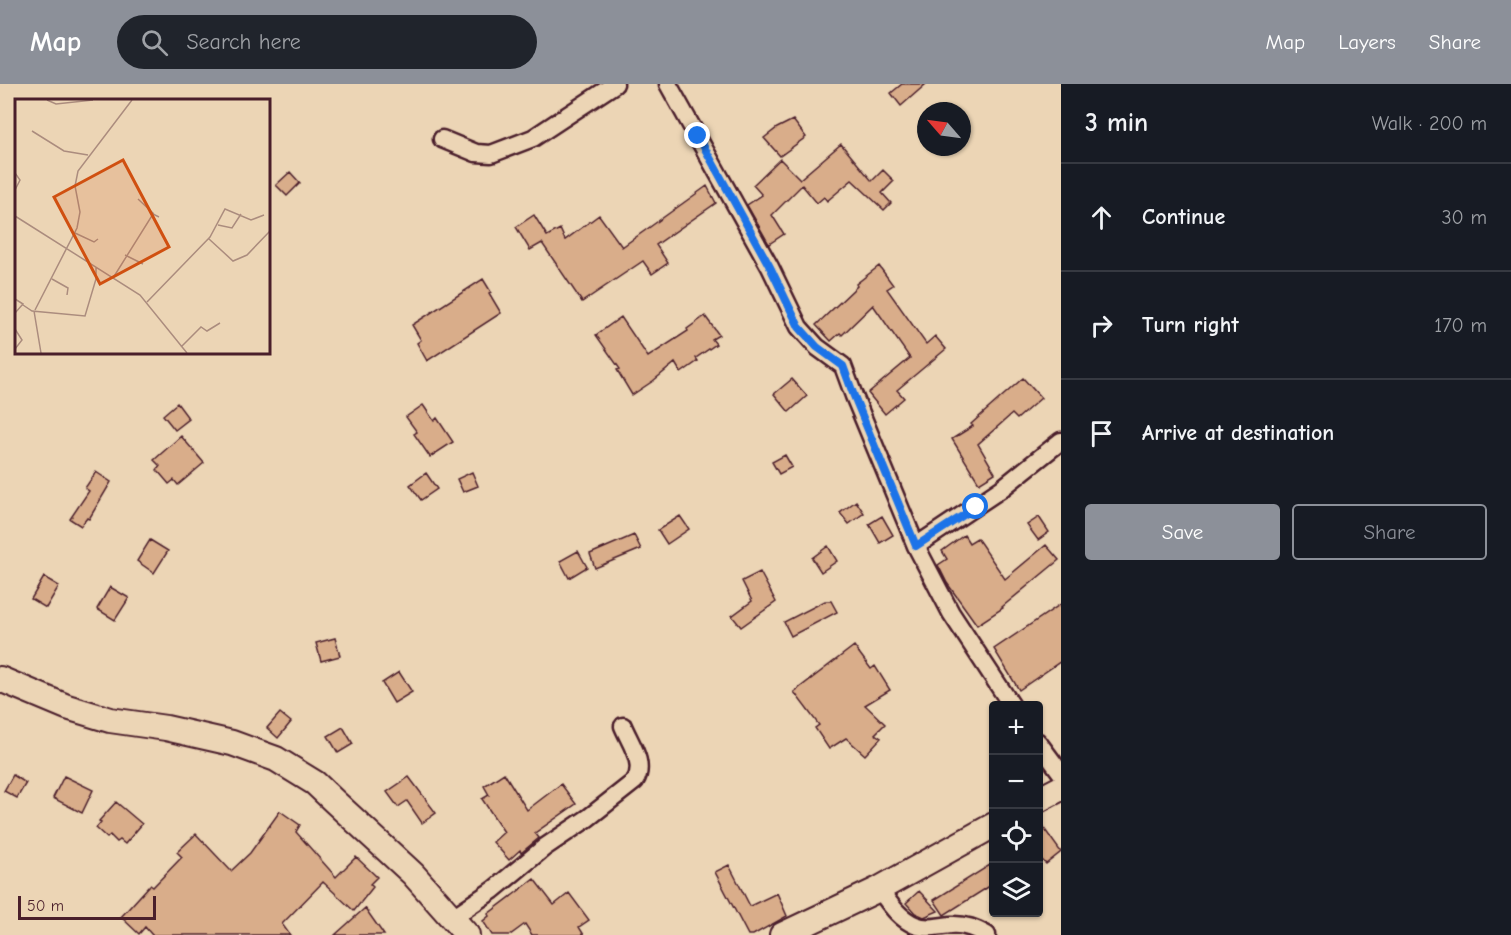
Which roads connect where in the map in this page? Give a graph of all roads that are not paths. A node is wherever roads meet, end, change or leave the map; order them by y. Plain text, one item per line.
1 (615, 84) edge
2 (668, 84) edge
3 (442, 140) dead end
4 (1061, 441) edge
5 (916, 546) junction
6 (0, 679) edge
7 (1009, 701) edge
8 (623, 726) dead end
9 (1043, 749) edge
10 (1061, 773) edge
11 (1061, 788) edge
12 (1043, 797) edge
13 (989, 827) edge
14 (879, 889) junction
15 (460, 926) edge
16 (782, 935) edge
17 (987, 935) edge

1 - 3 street
2 - 5 street
4 - 5 street
5 - 7 street
6 - 15 street
8 - 15 street
9 - 10 street
11 - 12 street
13 - 14 street
14 - 16 street
14 - 17 street

